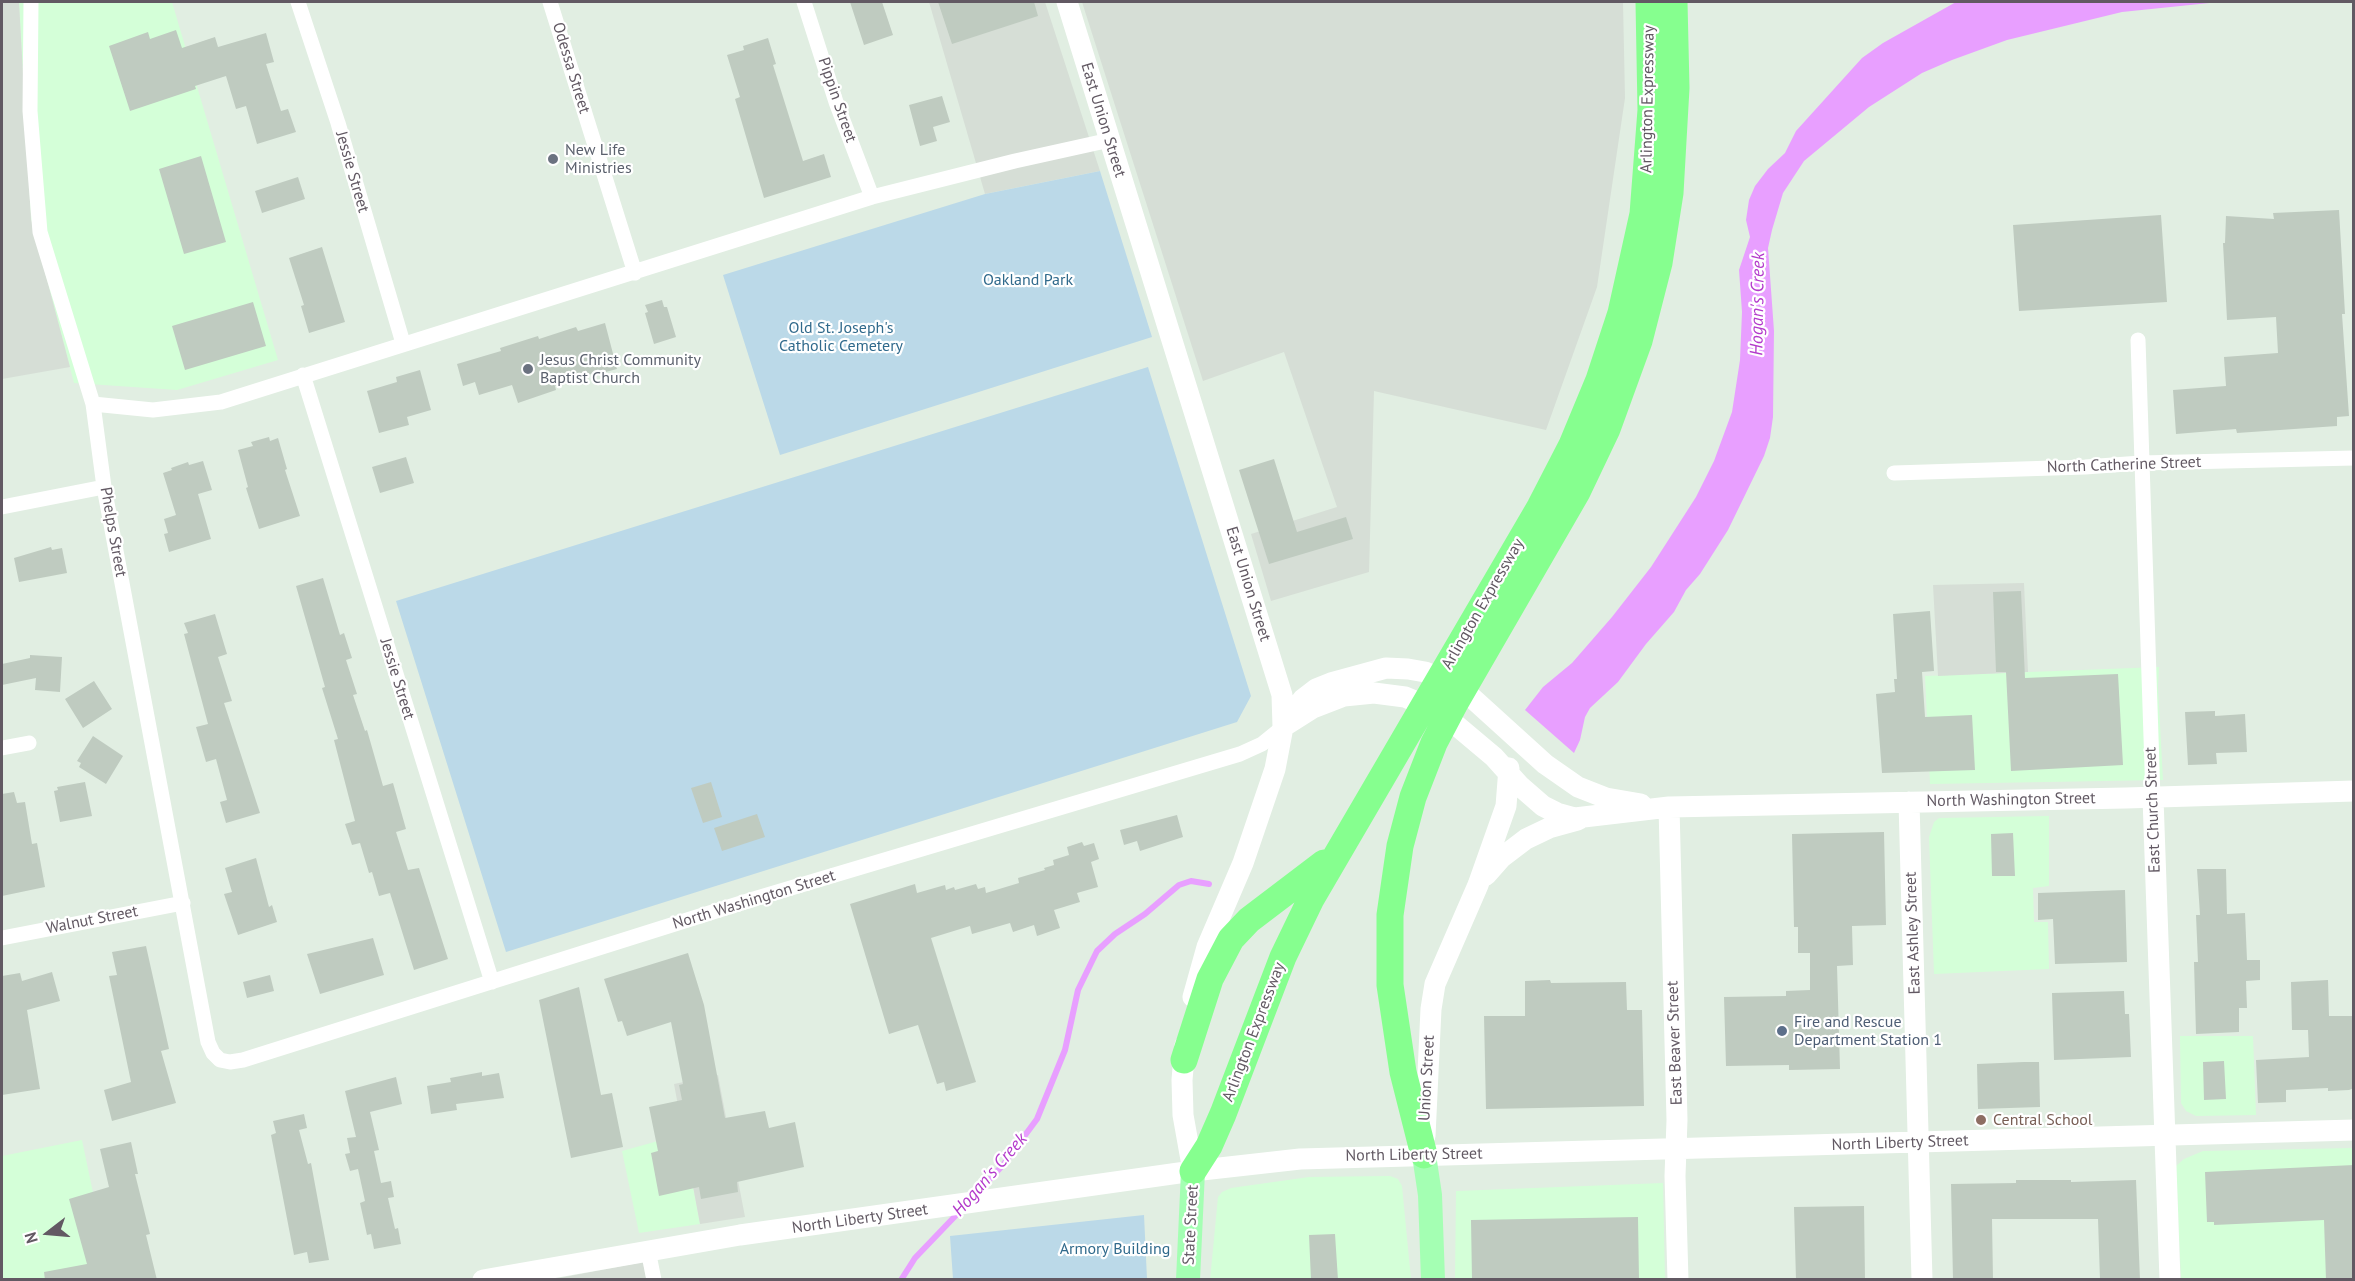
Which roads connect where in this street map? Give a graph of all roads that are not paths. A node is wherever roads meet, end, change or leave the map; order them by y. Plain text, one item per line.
1 (32, 2) edge
2 (298, 2) edge
3 (550, 2) edge
4 (804, 2) edge
5 (1067, 2) edge
6 (1649, 2) edge
7 (1674, 2) edge
8 (1110, 140) junction
9 (872, 197) junction
10 (635, 273) junction
11 (1633, 316) junction
12 (2138, 340) dead end
13 (403, 343) junction
14 (303, 375) junction
15 (93, 404) junction
16 (2354, 458) edge
17 (2141, 463) junction
18 (1894, 472) dead end
19 (104, 487) junction
20 (2, 507) edge
21 (1478, 638) junction
22 (1497, 722) junction
23 (1283, 727) junction
24 (29, 743) dead end
25 (2, 748) edge
26 (1510, 774) junction
27 (2354, 791) edge
28 (2153, 798) junction
29 (1909, 802) junction
30 (1669, 807) junction
31 (1590, 817) junction
32 (1339, 847) junction
33 (1478, 885) junction
34 (183, 903) junction
35 (2, 938) edge
36 (492, 982) junction
37 (220, 1060) joint
38 (1184, 1060) junction
39 (2354, 1130) edge
40 (2165, 1136) junction
41 (1919, 1142) junction
42 (1676, 1149) junction
43 (1424, 1155) junction
44 (1193, 1171) junction
45 (648, 1250) junction
46 (483, 1280) edge
47 (654, 1280) edge
48 (1188, 1280) edge
49 (1433, 1280) edge
50 (1678, 1280) edge
51 (1922, 1280) edge
52 (2170, 1280) edge

1 - 15 street, Phelps Street
2 - 13 street, Jessie Street
3 - 10 street, Odessa Street
4 - 9 street, Pippin Street
5 - 8 street, East Union Street
6 - 11 highway, Arlington Expressway
7 - 11 highway, Arlington Expressway
8 - 9 street
8 - 23 street, East Union Street
9 - 10 street
10 - 13 street
11 - 21 highway, Arlington Expressway
12 - 17 street, East Church Street
13 - 14 street
14 - 15 street
14 - 36 street, Jessie Street
15 - 19 street, Phelps Street
16 - 17 street, North Catherine Street
17 - 18 street, North Catherine Street
17 - 28 street, East Church Street
19 - 20 street
19 - 34 street, Phelps Street
21 - 32 highway, Arlington Expressway
21 - 43 highway, Arlington Expressway
22 - 23 street, North Washington Street
22 - 26 street, Union Street
22 - 30 street, North Washington Street
23 - 26 street, North Washington Street
23 - 36 street, North Washington Street
23 - 38 street, East Union Street
24 - 25 street
26 - 31 street, North Washington Street
26 - 33 street, Union Street
27 - 28 street, North Washington Street
28 - 29 street, North Washington Street
28 - 40 street, East Church Street
29 - 30 street, North Washington Street
29 - 41 street, East Ashley Street
30 - 31 street, North Washington Street
30 - 42 street, East Beaver Street
31 - 33 street, Union Street
32 - 38 highway
32 - 44 highway, Arlington Expressway
33 - 43 street, Union Street
34 - 35 street, Walnut Street
34 - 37 street, Phelps Street
36 - 37 street, North Washington Street
38 - 44 street, East Union Street
39 - 40 street, North Liberty Street
40 - 41 street, North Liberty Street
40 - 52 street, East Church Street
41 - 42 street, North Liberty Street
41 - 51 street, East Ashley Street
42 - 43 street, North Liberty Street
42 - 50 street, East Beaver Street
43 - 44 street, North Liberty Street
43 - 49 main road, Union Street
44 - 45 street, North Liberty Street
44 - 48 main road, State Street
45 - 46 street, North Liberty Street
45 - 47 street

